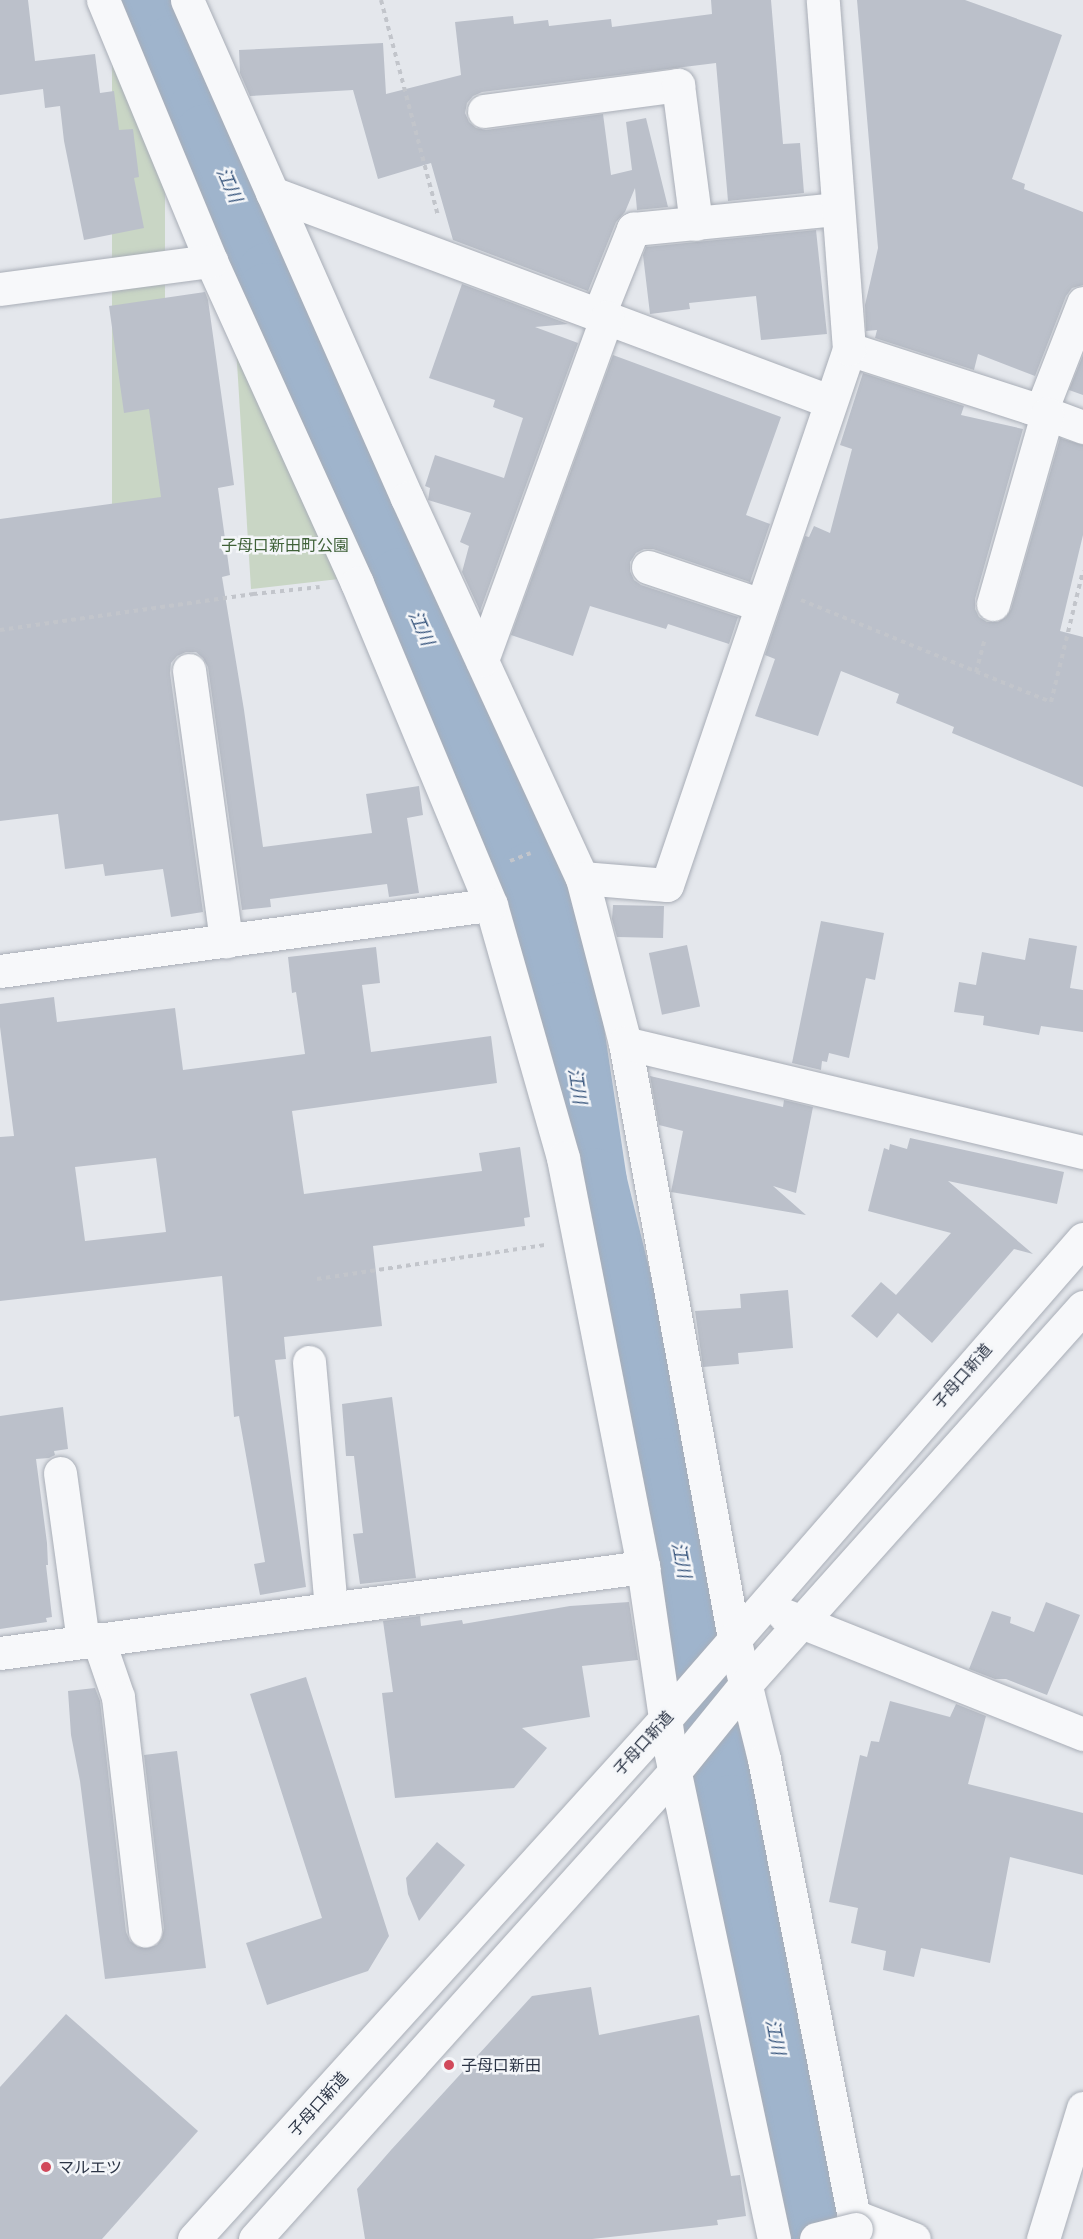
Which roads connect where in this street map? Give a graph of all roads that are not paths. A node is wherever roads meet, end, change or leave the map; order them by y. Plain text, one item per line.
1 (103, 0) edge
2 (187, 0) edge
3 (823, 0) edge
4 (484, 111) dead end
5 (272, 193) junction
6 (838, 209) junction
7 (696, 224) junction
8 (211, 261) junction
9 (0, 289) edge
10 (1083, 303) edge
11 (603, 315) junction
12 (849, 349) junction
13 (829, 401) junction
14 (1044, 413) junction
15 (1083, 427) edge
16 (648, 567) dead end
17 (764, 595) junction
18 (993, 604) dead end
19 (482, 660) junction
20 (189, 670) dead end
21 (582, 878) junction
22 (491, 905) junction
23 (226, 941) junction
24 (0, 971) edge
25 (625, 1043) junction
26 (1083, 1152) edge
27 (1083, 1239) edge
28 (1083, 1307) edge
29 (309, 1362) dead end
30 (60, 1473) dead end
31 (643, 1567) junction
32 (762, 1605) junction
33 (331, 1608) junction
34 (801, 1622) junction
35 (734, 1638) junction
36 (90, 1640) junction
37 (0, 1653) edge
38 (745, 1685) junction
39 (666, 1718) junction
40 (1083, 1734) edge
41 (675, 1771) junction
42 (145, 1930) dead end
43 (1083, 2108) edge
44 (856, 2228) edge
45 (194, 2239) edge
46 (255, 2239) edge
47 (774, 2239) edge
48 (816, 2239) edge
49 (914, 2239) edge
50 (1043, 2239) edge

1 - 8 street
2 - 5 street
3 - 6 street
4 - 7 street
5 - 11 street
5 - 19 street
6 - 7 street
6 - 12 street
7 - 11 street
8 - 9 street
8 - 22 street
10 - 14 street
11 - 13 street
11 - 19 street
12 - 13 street
12 - 14 street
13 - 17 street
14 - 15 street
14 - 18 street
16 - 17 street
17 - 21 street
19 - 21 street
20 - 23 street
21 - 25 street
22 - 23 street
22 - 31 street
23 - 24 street
25 - 26 street
25 - 35 street
27 - 32 street, 子母口新道
28 - 34 street
29 - 33 street
30 - 36 street
31 - 33 street
31 - 39 street
32 - 34 street
32 - 35 street, 子母口新道
33 - 36 street
34 - 38 street
34 - 40 street
35 - 38 street
35 - 39 street, 子母口新道
36 - 37 street
36 - 42 street
38 - 41 street
38 - 44 street
39 - 41 street
39 - 45 street, 子母口新道
41 - 46 street
41 - 47 street
43 - 50 street
44 - 48 street, bridge
44 - 49 street

